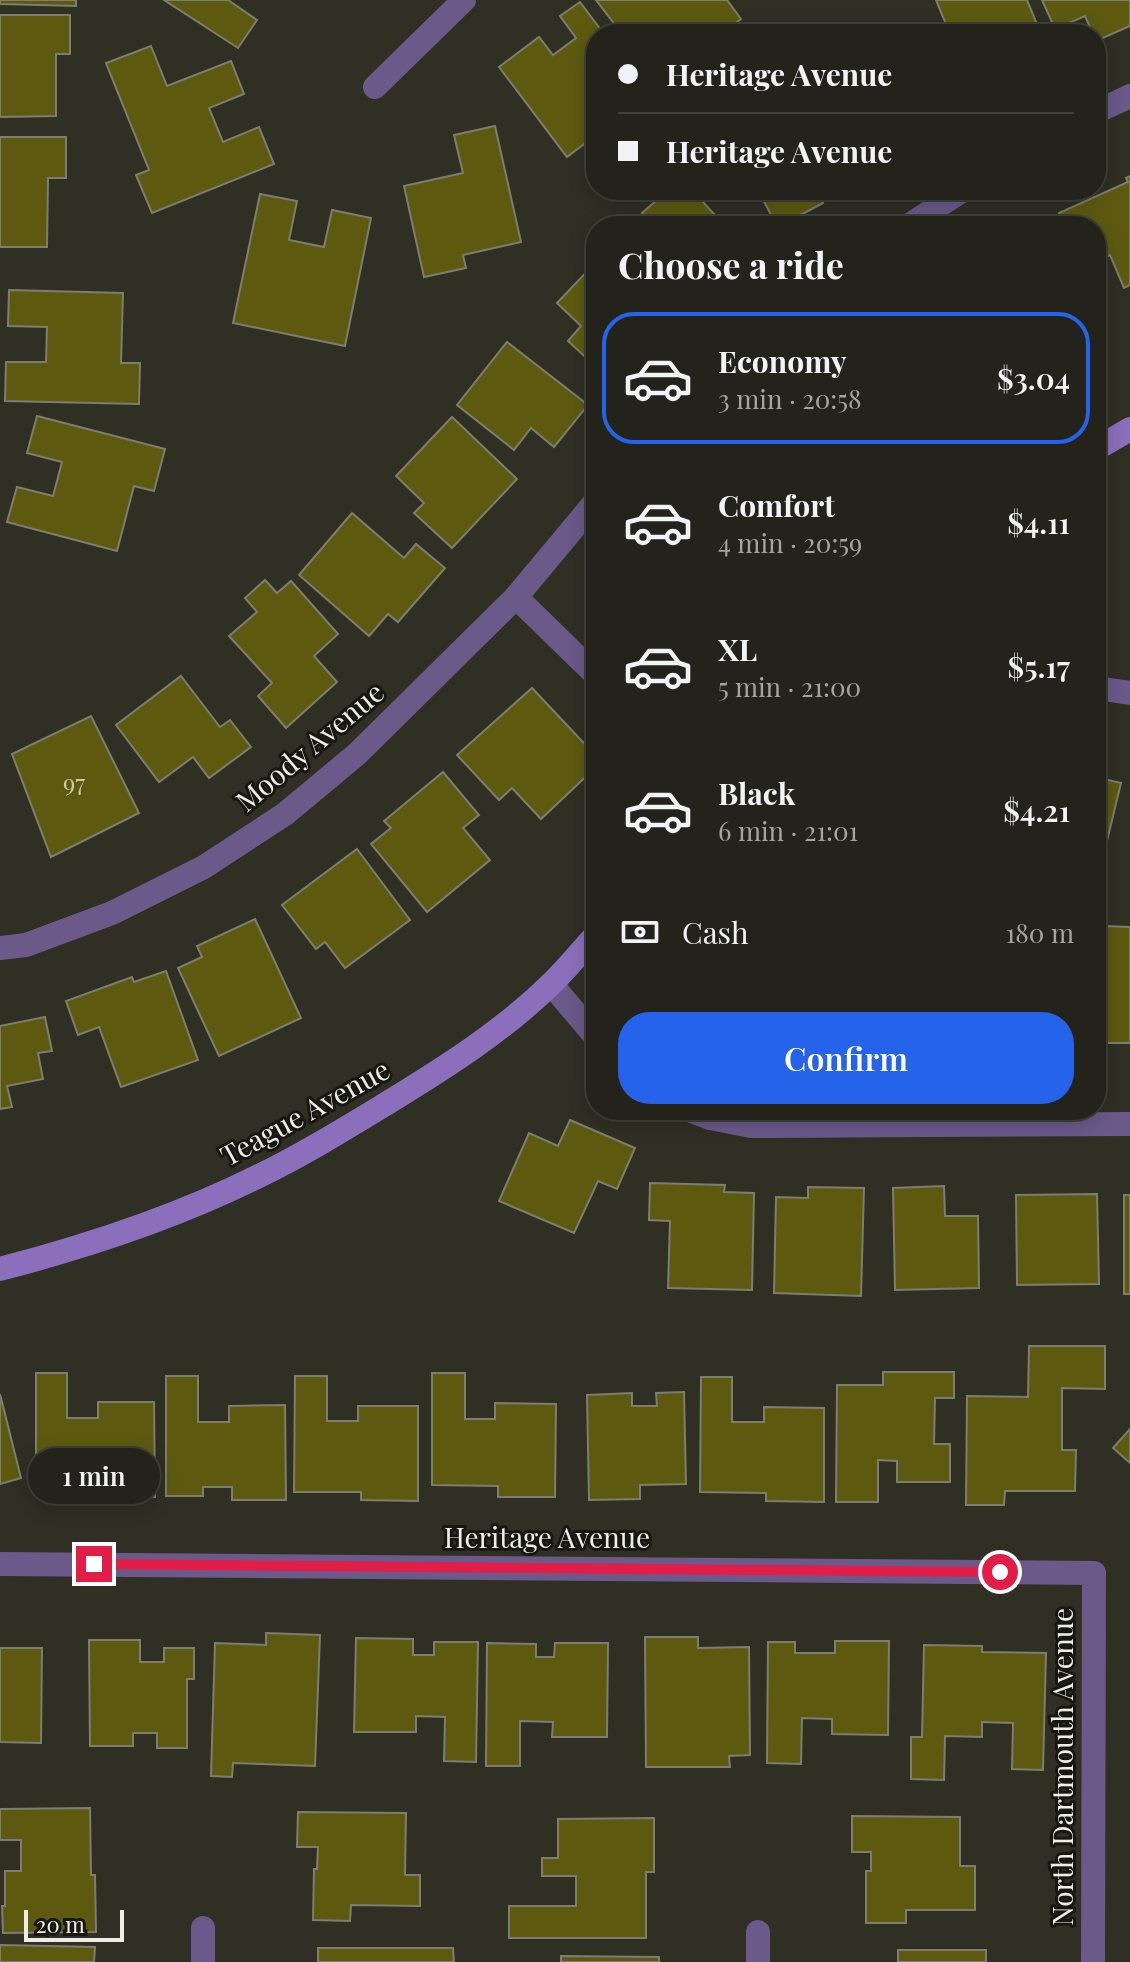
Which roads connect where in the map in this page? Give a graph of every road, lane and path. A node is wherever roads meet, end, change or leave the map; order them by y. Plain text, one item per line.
1 (464, 0) edge
2 (375, 87) dead end
3 (1130, 96) edge
4 (1106, 107) edge
5 (948, 200) edge
6 (923, 216) edge
7 (1130, 429) edge
8 (1106, 443) edge
9 (586, 513) edge
10 (516, 597) junction
11 (586, 665) edge
12 (1106, 689) edge
13 (1130, 693) edge
14 (586, 946) edge
15 (0, 948) edge
16 (551, 984) junction
17 (586, 1025) edge
18 (720, 1120) edge
19 (1130, 1124) edge
20 (0, 1269) edge
21 (0, 1564) edge
22 (1094, 1573) joint
23 (203, 1928) dead end
24 (758, 1932) dead end
25 (203, 1962) edge
26 (758, 1962) edge
27 (1093, 1962) edge

1 - 2 street
3 - 4 street
5 - 6 street
7 - 8 street
9 - 10 street, Moody Avenue
10 - 11 street
10 - 15 street, Moody Avenue
12 - 13 street
14 - 16 street, Teague Avenue
16 - 17 street
16 - 20 street, Teague Avenue
18 - 19 street
21 - 22 street, Heritage Avenue
22 - 27 street, North Dartmouth Avenue
23 - 25 street
24 - 26 street

